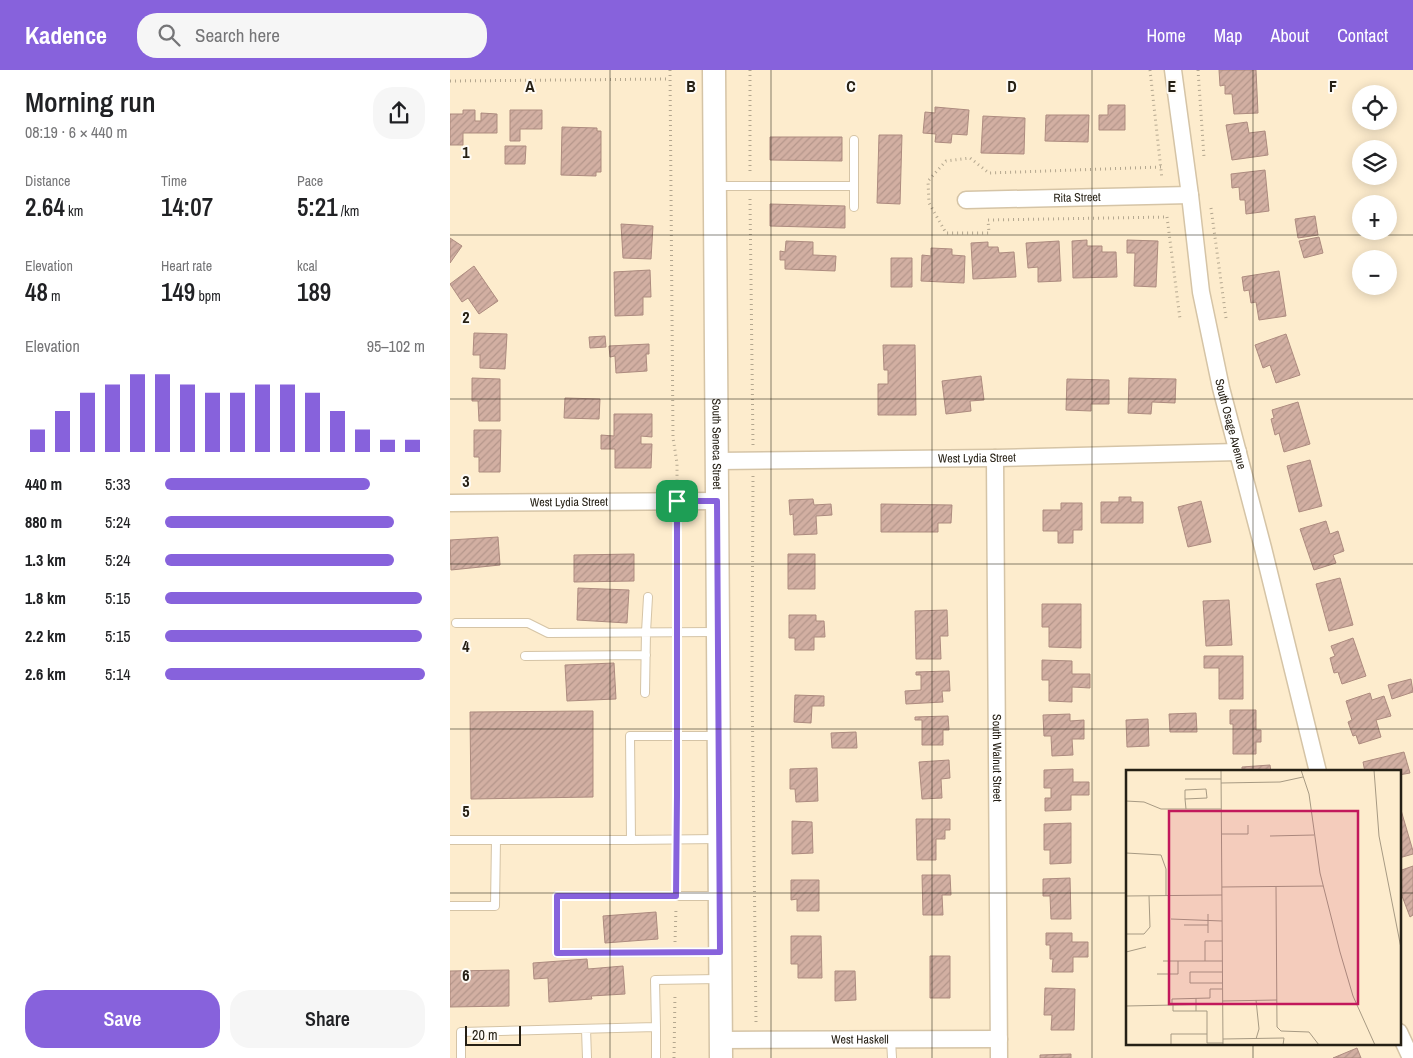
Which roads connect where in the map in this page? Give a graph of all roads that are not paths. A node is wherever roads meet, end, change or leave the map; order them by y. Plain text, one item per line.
1 (714, 70) edge
2 (1173, 70) edge
3 (854, 140) dead end
4 (715, 186) junction
5 (854, 186) junction
6 (1190, 195) junction
7 (966, 200) dead end
8 (854, 207) dead end
9 (1238, 452) junction
10 (995, 458) junction
11 (717, 461) junction
12 (717, 501) junction
13 (450, 503) edge
14 (648, 597) dead end
15 (456, 623) dead end
16 (646, 632) junction
17 (718, 632) junction
18 (646, 654) junction
19 (525, 656) dead end
20 (645, 693) dead end
21 (718, 736) junction
22 (1318, 770) edge
23 (719, 839) junction
24 (450, 840) edge
25 (496, 840) junction
26 (631, 840) junction
27 (720, 896) junction
28 (450, 906) edge
29 (720, 952) junction
30 (720, 979) junction
31 (656, 1027) junction
32 (586, 1029) junction
33 (1401, 1037) edge
34 (999, 1039) junction
35 (891, 1040) junction
36 (720, 1049) edge
37 (461, 1058) edge
38 (586, 1058) edge
39 (656, 1058) edge
40 (892, 1058) edge
41 (999, 1058) edge
42 (1410, 1058) edge

1 - 4 street, South Seneca Street
2 - 6 street, South Osage Avenue
3 - 5 lane
4 - 5 lane
4 - 11 street, South Seneca Street
5 - 8 lane
6 - 7 street, Rita Street
6 - 9 street, South Osage Avenue
9 - 10 street, West Lydia Street
9 - 22 street, South Osage Avenue
10 - 11 street, West Lydia Street
10 - 34 street, South Walnut Street
11 - 12 street, South Seneca Street
12 - 13 street, West Lydia Street
12 - 17 street, South Seneca Street
14 - 16 lane
15 - 16 lane
16 - 17 lane
16 - 18 lane
17 - 21 street, South Seneca Street
18 - 19 lane
18 - 20 lane
21 - 23 street, South Seneca Street
21 - 26 lane
23 - 26 lane
23 - 27 street, South Seneca Street
24 - 25 lane
25 - 26 lane
25 - 28 lane
27 - 29 street, South Seneca Street
27 - 29 lane
29 - 30 street, South Seneca Street
30 - 31 lane
30 - 36 street, South Seneca Street
31 - 32 lane
31 - 39 lane
32 - 37 lane
32 - 38 lane
33 - 42 street
34 - 35 street, West Haskell
34 - 41 street, South Walnut Street
35 - 36 street, West Haskell
35 - 40 lane

